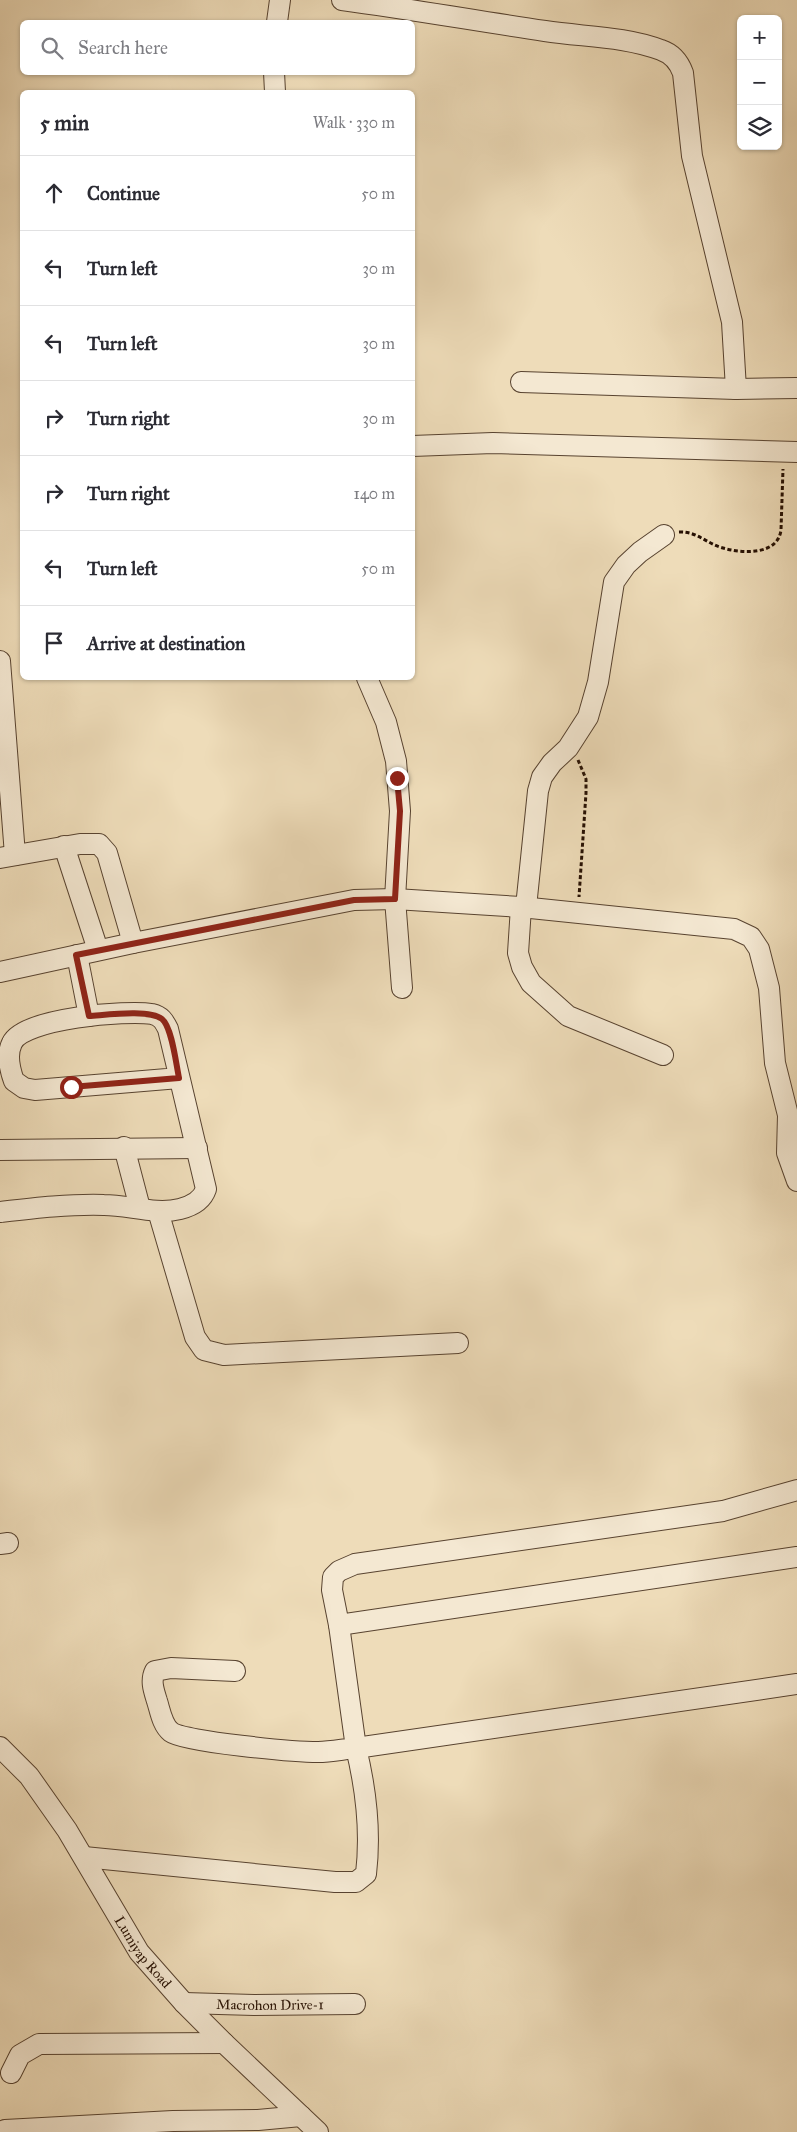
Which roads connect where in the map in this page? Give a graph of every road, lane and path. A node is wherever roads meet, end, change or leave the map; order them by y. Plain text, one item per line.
1 (280, 0) edge
2 (342, 0) edge
3 (277, 20) edge
4 (274, 75) edge
5 (275, 90) edge
6 (521, 382) dead end
7 (797, 388) edge
8 (736, 389) junction
9 (415, 446) edge
10 (790, 452) edge
11 (664, 535) joint
12 (0, 662) edge
13 (369, 680) edge
14 (2, 702) edge
15 (568, 748) junction
16 (4, 776) edge
17 (64, 846) junction
18 (8, 857) edge
19 (395, 899) junction
20 (524, 907) junction
21 (578, 912) junction
22 (133, 942) junction
23 (98, 950) junction
24 (76, 955) junction
25 (0, 972) edge
26 (402, 988) dead end
27 (89, 1016) junction
28 (663, 1055) dead end
29 (179, 1078) junction
30 (124, 1147) junction
31 (197, 1148) junction
32 (0, 1150) edge
33 (797, 1181) edge
34 (149, 1210) junction
35 (0, 1212) edge
36 (458, 1343) dead end
37 (797, 1490) edge
38 (797, 1557) edge
39 (339, 1625) junction
40 (235, 1671) dead end
41 (797, 1684) edge
42 (0, 1747) edge
43 (356, 1748) junction
44 (84, 1858) junction
45 (184, 2003) junction
46 (355, 2004) dead end
47 (224, 2044) junction
48 (11, 2073) dead end
49 (301, 2116) junction
50 (5, 2130) dead end
51 (318, 2132) edge

1 - 3 street
2 - 8 street
4 - 5 street
6 - 8 street
7 - 8 street
9 - 10 street
10 - 11 path
11 - 15 street
12 - 14 street
13 - 19 street
14 - 16 street
15 - 20 street
15 - 21 path
16 - 18 street
17 - 18 street
17 - 22 street
17 - 23 street
19 - 20 street
19 - 22 street
19 - 26 street
20 - 21 street
20 - 28 street
21 - 33 street
22 - 23 street
23 - 24 street
24 - 25 street
24 - 27 street
27 - 29 street
27 - 29 street
29 - 31 street
30 - 31 street
30 - 32 street
30 - 34 street
31 - 34 street
34 - 35 street
34 - 36 street
37 - 39 street
38 - 39 street
39 - 43 street
40 - 43 street
41 - 43 street
42 - 44 street, Lumiyap Road
43 - 44 street
44 - 45 street, Lumiyap Road
45 - 46 street, Macrohon Drive-1
45 - 47 street, Lumiyap Road
47 - 48 street
47 - 49 street, Lumiyap Road
49 - 50 street
49 - 51 street, Lumiyap Road

